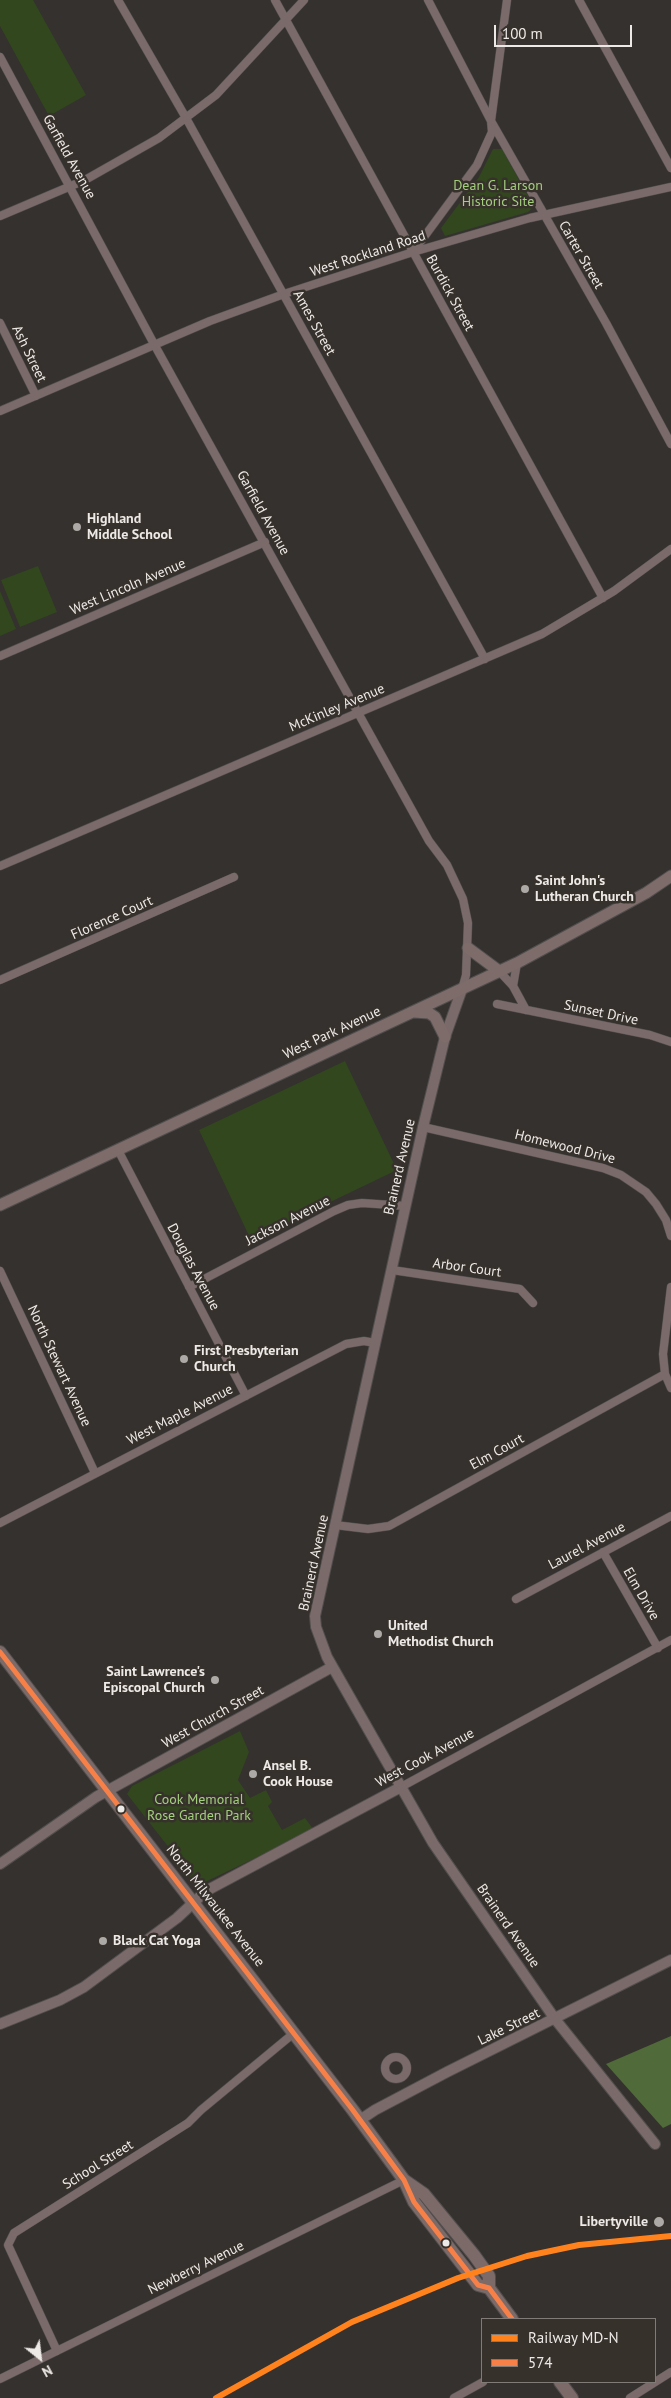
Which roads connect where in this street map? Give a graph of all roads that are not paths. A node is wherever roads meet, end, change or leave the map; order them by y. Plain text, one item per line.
1 (118, 0) edge
2 (275, 0) edge
3 (304, 0) edge
4 (428, 0) edge
5 (507, 0) edge
6 (579, 0) edge
7 (286, 19) junction
8 (0, 57) edge
9 (186, 118) junction
10 (491, 120) junction
11 (671, 168) edge
12 (71, 186) junction
13 (671, 187) edge
14 (0, 216) edge
15 (544, 216) junction
16 (413, 252) junction
17 (284, 294) junction
18 (0, 323) edge
19 (154, 344) junction
20 (36, 396) junction
21 (0, 411) edge
22 (671, 444) edge
23 (265, 542) junction
24 (671, 549) edge
25 (603, 598) junction
26 (0, 656) edge
27 (485, 659) junction
28 (358, 712) junction
29 (0, 866) edge
30 (671, 876) edge
31 (234, 877) dead end
32 (468, 948) junction
33 (518, 963) junction
34 (499, 971) junction
35 (0, 980) edge
36 (513, 986) junction
37 (462, 989) junction
38 (497, 1004) dead end
39 (526, 1010) junction
40 (412, 1012) junction
41 (446, 1036) junction
42 (671, 1042) edge
43 (423, 1127) junction
44 (118, 1150) junction
45 (0, 1205) edge
46 (406, 1206) junction
47 (668, 1218) edge
48 (671, 1236) edge
49 (392, 1270) junction
50 (0, 1271) edge
51 (671, 1287) edge
52 (189, 1288) junction
53 (533, 1303) dead end
54 (375, 1343) junction
55 (665, 1374) junction
56 (671, 1388) edge
57 (246, 1396) junction
58 (95, 1473) junction
59 (671, 1516) edge
60 (0, 1523) edge
61 (336, 1525) junction
62 (603, 1552) junction
63 (516, 1599) dead end
64 (671, 1640) edge
65 (658, 1648) junction
66 (0, 1652) edge
67 (332, 1667) junction
68 (401, 1787) junction
69 (108, 1790) junction
70 (0, 1864) edge
71 (194, 1902) junction
72 (671, 1960) edge
73 (555, 2019) junction
74 (0, 2024) edge
75 (294, 2033) junction
76 (404, 2077) dead end
77 (412, 2090) junction
78 (360, 2120) junction
79 (655, 2144) dead end
80 (404, 2180) junction
81 (511, 2318) edge
82 (57, 2351) junction
83 (671, 2372) edge
84 (0, 2379) edge
85 (656, 2382) edge
86 (481, 2383) edge
87 (561, 2383) edge
88 (654, 2383) edge
89 (454, 2398) edge
90 (572, 2398) edge
91 (630, 2398) edge

1 - 9 street, Ames Street
2 - 7 street, Burdick Street
3 - 7 street
4 - 10 street, Carter Street
5 - 10 street
6 - 11 street
7 - 9 street
7 - 16 street, Burdick Street
8 - 12 street, Garfield Avenue
9 - 12 street
9 - 17 street, Ames Street
10 - 15 street, Carter Street
10 - 16 street
12 - 14 street
12 - 19 street, Garfield Avenue
13 - 15 street, West Rockland Road
15 - 16 street, West Rockland Road
15 - 22 street, Carter Street
16 - 17 street, West Rockland Road
16 - 25 street, Burdick Street
17 - 19 street, West Rockland Road
17 - 27 street, Ames Street
18 - 20 street, Ash Street
19 - 20 street, West Rockland Road
19 - 23 street, Garfield Avenue
20 - 21 street, West Rockland Road
23 - 26 street, West Lincoln Avenue
23 - 28 street, Garfield Avenue
24 - 25 street, McKinley Avenue
25 - 27 street, McKinley Avenue
27 - 28 street, McKinley Avenue
28 - 29 street, McKinley Avenue
28 - 32 street, Garfield Avenue
30 - 33 main road, West Park Avenue
31 - 35 street, Florence Court
32 - 34 main road
32 - 37 street, Garfield Avenue
33 - 34 main road, West Park Avenue
33 - 36 street
34 - 36 street
34 - 37 main road, West Park Avenue
36 - 39 street
37 - 40 main road, West Park Avenue
37 - 41 street, Brainerd Avenue
38 - 39 street, Sunset Drive
39 - 42 street, Sunset Drive
40 - 41 main road
40 - 44 main road, West Park Avenue
41 - 43 street, Brainerd Avenue
43 - 46 street, Brainerd Avenue
43 - 47 street, Homewood Drive
44 - 45 main road, West Park Avenue
44 - 52 street, Douglas Avenue
46 - 49 street, Brainerd Avenue
46 - 52 street, Jackson Avenue
47 - 48 street, Homewood Drive
49 - 53 street, Arbor Court
49 - 54 street, Brainerd Avenue
50 - 58 street, North Stewart Avenue
51 - 55 street
52 - 57 street, Douglas Avenue
54 - 57 street, West Maple Avenue
54 - 61 street, Brainerd Avenue
55 - 56 street
55 - 61 street, Elm Court
57 - 58 street, West Maple Avenue
58 - 60 street, West Maple Avenue
59 - 62 street, Laurel Avenue
61 - 67 street, Brainerd Avenue
62 - 63 street, Laurel Avenue
62 - 65 street, Elm Drive
64 - 65 street, West Cook Avenue
65 - 68 street, West Cook Avenue
66 - 69 main road, North Milwaukee Avenue
67 - 68 street, Brainerd Avenue
67 - 69 street, West Church Street
68 - 71 street, West Cook Avenue
68 - 73 street, Brainerd Avenue
69 - 70 street, West Church Street
69 - 71 main road, North Milwaukee Avenue
71 - 74 street, West Cook Avenue
71 - 75 main road, North Milwaukee Avenue
72 - 73 street, Lake Street
73 - 77 street, Lake Street
73 - 79 street, Brainerd Avenue
75 - 78 main road, North Milwaukee Avenue
75 - 82 street, School Street
76 - 77 street
77 - 78 street, Lake Street
78 - 80 main road, North Milwaukee Avenue
80 - 81 main road, North Milwaukee Avenue
80 - 82 street, Newberry Avenue
82 - 84 street, Newberry Avenue
83 - 85 street
86 - 89 street
87 - 90 main road
88 - 91 street

